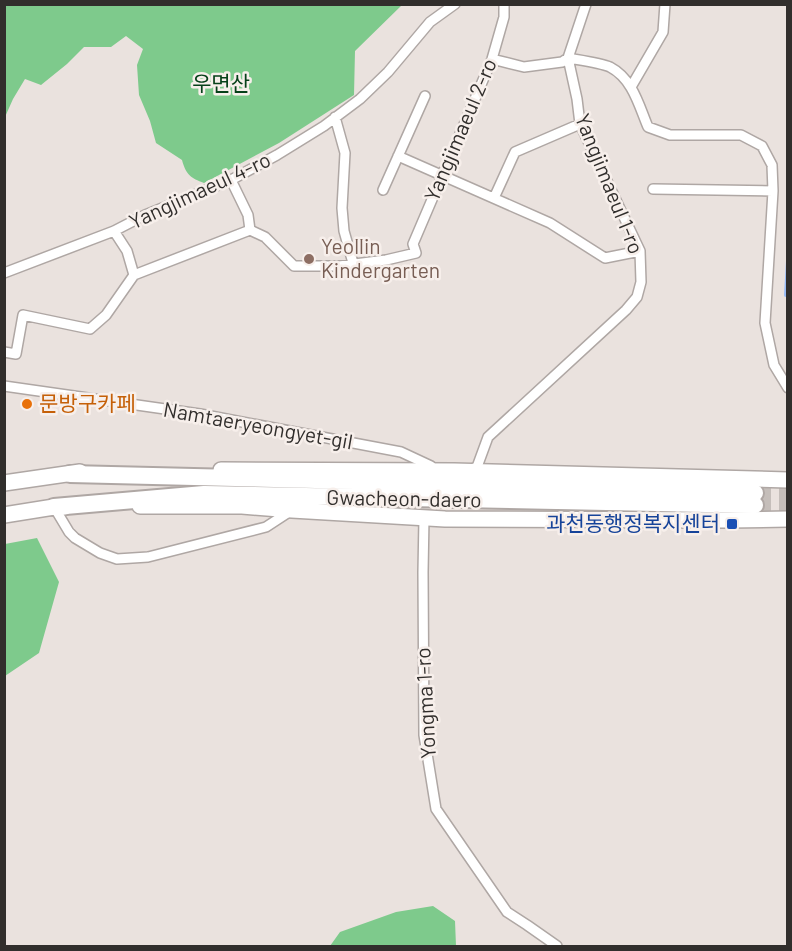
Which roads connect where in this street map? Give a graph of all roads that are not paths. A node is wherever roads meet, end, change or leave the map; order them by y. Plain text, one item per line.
1 (455, 4) edge
2 (504, 4) edge
3 (665, 4) edge
4 (585, 5) edge
5 (568, 58) junction
6 (492, 59) junction
7 (632, 87) junction
8 (425, 96) dead end
9 (335, 117) junction
10 (580, 124) junction
11 (398, 156) junction
12 (443, 177) junction
13 (231, 180) junction
14 (653, 189) dead end
15 (383, 190) dead end
16 (773, 191) junction
17 (494, 198) junction
18 (250, 230) junction
19 (114, 231) junction
20 (640, 251) junction
21 (353, 263) junction
22 (4, 273) edge
23 (134, 274) junction
24 (4, 352) edge
25 (4, 386) edge
26 (788, 388) edge
27 (435, 472) junction
28 (464, 472) junction
29 (70, 474) junction
30 (788, 480) edge
31 (4, 483) edge
32 (54, 507) junction
33 (292, 510) junction
34 (4, 515) edge
35 (424, 518) junction
36 (788, 519) edge
37 (557, 946) edge

1 - 9 street, Yangjimaeul 4-ro
2 - 6 street, Yangjimaeul 2-ro
3 - 7 street
4 - 5 street
5 - 6 street
5 - 7 street
5 - 10 street, Yangjimaeul 1-ro
6 - 12 street, Yangjimaeul 2-ro
7 - 16 street
8 - 11 street
9 - 13 street, Yangjimaeul 4-ro
9 - 21 street
10 - 17 street
10 - 20 street, Yangjimaeul 1-ro
11 - 12 street
11 - 15 street
12 - 17 street
12 - 21 street, Yangjimaeul 2-ro
13 - 18 street
13 - 19 street, Yangjimaeul 4-ro
14 - 16 street
16 - 26 street
17 - 20 street
18 - 21 street
18 - 23 street
19 - 22 street, Yangjimaeul 4-ro
19 - 23 street
20 - 28 street, Yangjimaeul 1-ro
23 - 24 street
25 - 27 street, Namtaeryeongyet-gil
27 - 28 main road
27 - 29 main road
28 - 30 main road
29 - 31 main road
29 - 32 highway, Gwacheon-daero
32 - 33 main road
32 - 33 street
32 - 34 main road
33 - 35 main road
35 - 36 main road
35 - 37 street, Yongma 1-ro

